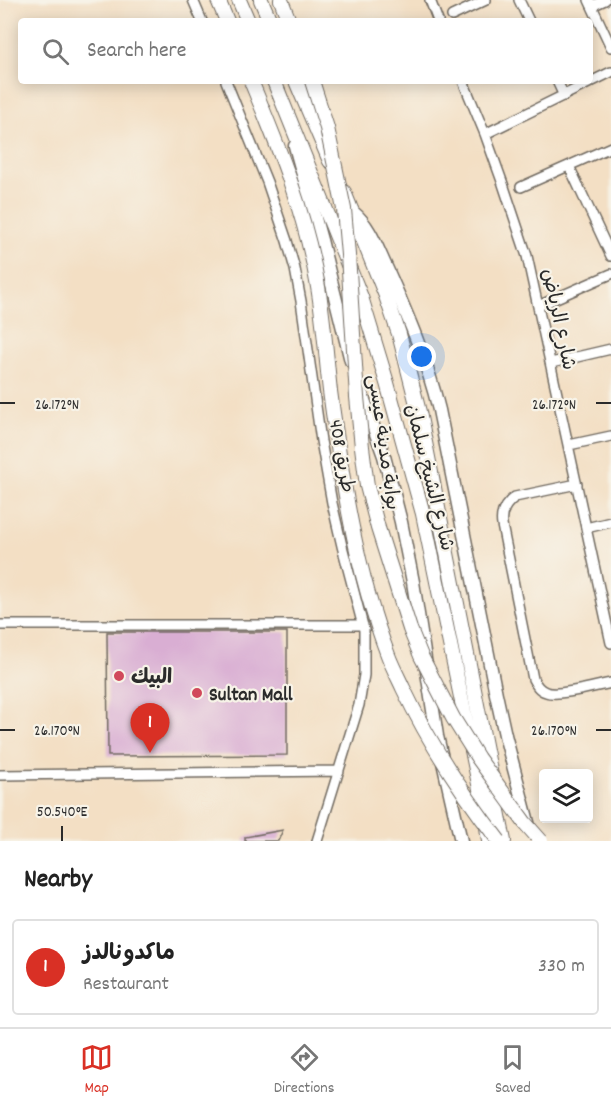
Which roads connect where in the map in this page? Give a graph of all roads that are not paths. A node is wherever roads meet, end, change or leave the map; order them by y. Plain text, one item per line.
1 (193, 0) edge
2 (218, 0) edge
3 (239, 0) edge
4 (261, 0) edge
5 (281, 0) edge
6 (430, 0) edge
7 (486, 0) edge
8 (519, 0) edge
9 (604, 0) edge
10 (591, 3) edge
11 (452, 16) dead end
12 (201, 18) edge
13 (225, 18) edge
14 (247, 18) edge
15 (269, 18) edge
16 (288, 18) edge
17 (437, 18) edge
18 (528, 18) edge
19 (611, 47) edge
20 (611, 72) edge
21 (593, 81) edge
22 (227, 84) edge
23 (252, 84) edge
24 (275, 84) edge
25 (297, 84) edge
26 (313, 84) edge
27 (464, 84) edge
28 (558, 84) edge
29 (588, 84) edge
30 (564, 96) junction
31 (282, 100) junction
32 (485, 134) junction
33 (611, 147) edge
34 (569, 166) junction
35 (521, 187) dead end
36 (352, 211) junction
37 (611, 256) edge
38 (611, 274) edge
39 (538, 306) junction
40 (611, 349) edge
41 (551, 363) junction
42 (611, 436) edge
43 (569, 445) junction
44 (577, 484) junction
45 (611, 522) edge
46 (586, 528) junction
47 (611, 593) edge
48 (600, 595) junction
49 (0, 625) edge
50 (363, 625) junction
51 (611, 643) edge
52 (611, 682) edge
53 (339, 771) junction
54 (0, 775) edge
55 (524, 809) junction
56 (460, 838) edge
57 (317, 841) edge
58 (489, 841) edge
59 (499, 841) edge
60 (504, 841) edge
61 (534, 841) edge
62 (541, 841) edge
63 (550, 841) edge

1 - 12 street
2 - 13 main road
3 - 14 main road
4 - 15 main road
5 - 16 main road
6 - 17 street
7 - 11 street
8 - 18 street
9 - 10 street
10 - 19 street
20 - 21 street
22 - 50 street, طريق 408
23 - 59 main road, bridge
24 - 31 main road, شارع الشيخ سلمان
25 - 36 main road, شارع الشيخ سلمان
26 - 62 main road, بوابة مدينة عيسى, bridge
27 - 32 street, شارع الرياض
28 - 30 street
29 - 30 street
30 - 32 street
31 - 56 main road, شارع الشيخ سلمان
31 - 58 main road, شارع الشيخ سلمان
32 - 39 street, شارع الرياض
33 - 34 street
34 - 35 street
34 - 37 street
36 - 55 main road, شارع الشيخ سلمان
36 - 60 main road, شارع الشيخ سلمان
38 - 39 street
39 - 41 street, شارع الرياض
40 - 41 street
41 - 43 street, شارع الرياض
42 - 43 street
43 - 44 street, شارع الرياض
44 - 46 street, شارع الرياض
44 - 52 street
45 - 46 street
46 - 48 street, شارع الرياض
47 - 48 street
48 - 51 street, شارع الرياض
49 - 50 street
50 - 53 street, طريق 408
53 - 54 street
53 - 57 street, طريق 408
55 - 61 main road, شارع الشيخ سلمان
55 - 63 main road

